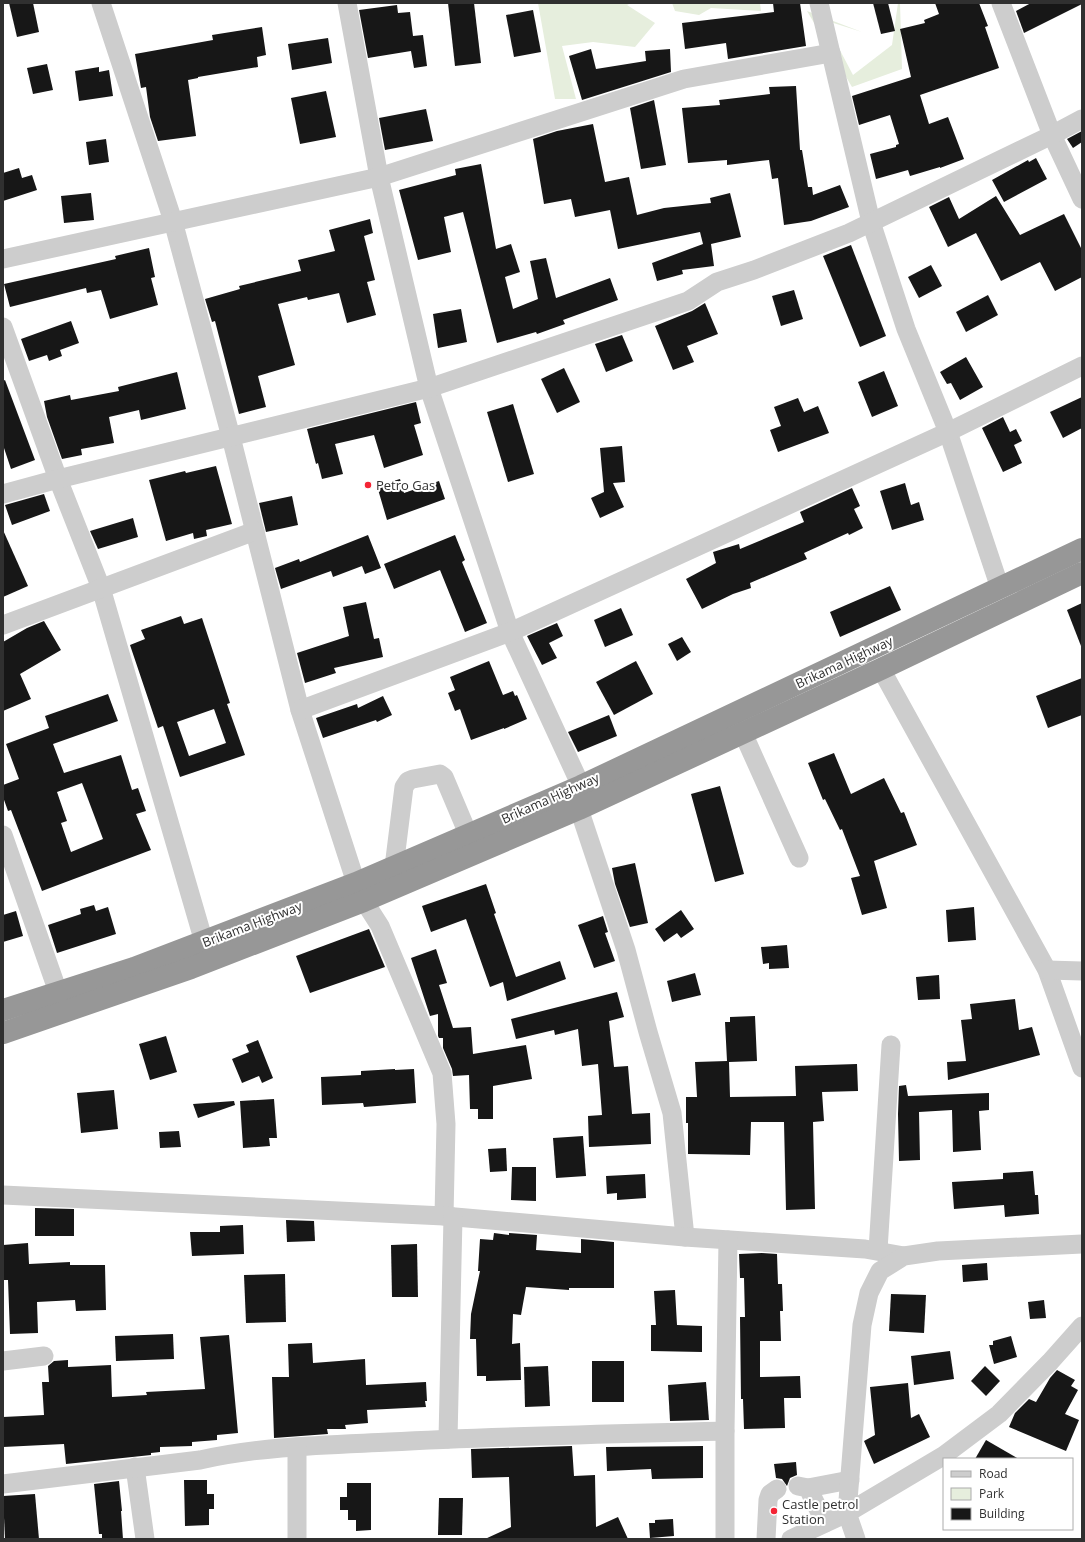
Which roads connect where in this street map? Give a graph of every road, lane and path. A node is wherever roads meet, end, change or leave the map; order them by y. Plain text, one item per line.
1 (101, 3) edge
2 (347, 3) edge
3 (819, 3) edge
4 (1001, 3) edge
5 (831, 53) junction
6 (1082, 119) edge
7 (1052, 135) junction
8 (379, 177) junction
9 (1082, 199) edge
10 (173, 222) junction
11 (871, 222) junction
12 (3, 259) edge
13 (3, 327) edge
14 (1082, 366) edge
15 (429, 388) junction
16 (948, 432) junction
17 (232, 437) junction
18 (58, 479) junction
19 (3, 494) edge
20 (255, 531) junction
21 (1082, 549) edge
22 (1082, 573) edge
23 (100, 588) junction
24 (1000, 588) junction
25 (3, 625) edge
26 (510, 632) junction
27 (881, 668) junction
28 (300, 710) junction
29 (743, 733) junction
30 (581, 786) junction
31 (579, 809) junction
32 (4, 841) edge
33 (472, 844) junction
34 (799, 858) dead end
35 (394, 867) junction
36 (360, 892) junction
37 (204, 942) junction
38 (1047, 970) junction
39 (1082, 971) edge
40 (58, 992) junction
41 (3, 1010) edge
42 (3, 1033) edge
43 (891, 1045) dead end
44 (1082, 1068) edge
45 (3, 1195) edge
46 (448, 1216) junction
47 (685, 1236) junction
48 (728, 1240) junction
49 (1082, 1244) edge
50 (878, 1250) junction
51 (904, 1256) junction
52 (1082, 1326) edge
53 (44, 1356) dead end
54 (3, 1361) edge
55 (725, 1431) junction
56 (448, 1439) junction
57 (298, 1448) junction
58 (135, 1467) junction
59 (850, 1480) junction
60 (3, 1484) edge
61 (776, 1489) dead end
62 (847, 1513) junction
63 (825, 1523) junction
64 (145, 1539) edge
65 (297, 1539) edge
66 (725, 1539) edge
67 (766, 1539) edge
68 (791, 1539) edge
69 (856, 1539) edge

1 - 10 street
2 - 8 street
3 - 5 street
4 - 7 street
5 - 8 street
5 - 11 street
6 - 7 street
7 - 9 street
7 - 11 street
8 - 10 street
8 - 15 street
10 - 12 street
10 - 17 street
11 - 15 street
11 - 16 street
13 - 18 street
14 - 16 street
15 - 17 street
15 - 26 street
16 - 24 street
16 - 26 street
17 - 18 street
17 - 20 street
18 - 19 street
18 - 23 street
20 - 23 street
20 - 28 street
21 - 24 highway, Brikama Highway
22 - 27 highway, Brikama Highway
23 - 25 street
23 - 37 street
24 - 30 highway, Brikama Highway
26 - 28 street
26 - 30 street
27 - 29 highway, Brikama Highway
27 - 38 street
28 - 36 street
29 - 31 highway, Brikama Highway
29 - 34 street
30 - 33 highway, Brikama Highway
31 - 33 highway, Brikama Highway
31 - 47 street
32 - 40 street
33 - 35 highway, Brikama Highway
33 - 35 street
33 - 36 highway, Brikama Highway
35 - 36 highway, Brikama Highway
36 - 37 highway, Brikama Highway
36 - 42 highway, Brikama Highway
36 - 46 street
37 - 40 highway, Brikama Highway
38 - 39 street
38 - 44 street
40 - 41 highway, Brikama Highway
43 - 50 street
45 - 46 street
46 - 47 street
46 - 56 street
47 - 48 street
48 - 50 street
48 - 55 street
49 - 51 street
50 - 51 street
51 - 59 street
52 - 62 street
53 - 54 street
55 - 56 street
55 - 66 street
56 - 57 street
57 - 58 street
57 - 65 street
58 - 60 street
58 - 64 street
59 - 62 street
59 - 63 street
61 - 67 street
62 - 63 street
62 - 69 street
63 - 68 street

